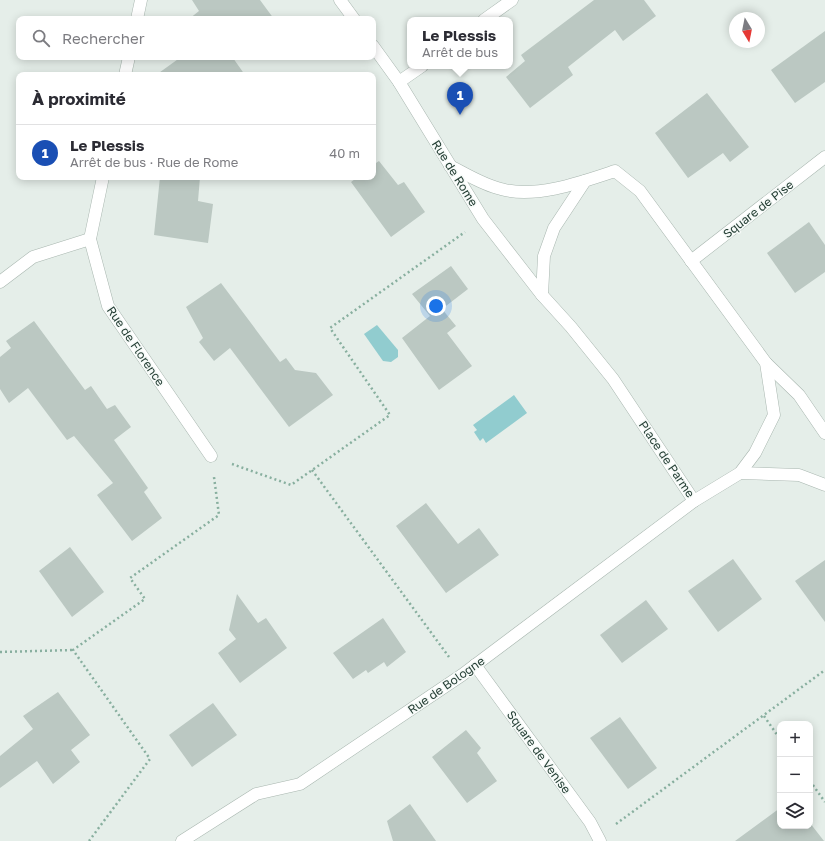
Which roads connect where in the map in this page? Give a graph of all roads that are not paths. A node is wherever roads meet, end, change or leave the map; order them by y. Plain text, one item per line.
1 (141, 0) edge
2 (340, 0) edge
3 (512, 0) edge
4 (138, 16) edge
5 (352, 16) edge
6 (488, 17) edge
7 (376, 50) edge
8 (128, 60) edge
9 (418, 69) edge
10 (126, 72) edge
11 (399, 82) junction
12 (825, 157) edge
13 (450, 166) junction
14 (102, 180) edge
15 (585, 181) junction
16 (90, 239) junction
17 (691, 261) junction
18 (0, 282) edge
19 (542, 295) junction
20 (766, 363) junction
21 (825, 433) edge
22 (211, 456) road end
23 (740, 473) junction
24 (825, 484) edge
25 (694, 501) junction
26 (476, 665) junction
27 (599, 839) edge
28 (182, 841) edge

1 - 4 street
2 - 5 street
3 - 6 street
7 - 11 street, Rue de Rome
8 - 10 street
9 - 11 street
11 - 13 street, Rue de Rome
12 - 17 street, Square de Pise
13 - 15 street, Place de Parme
13 - 19 street, Rue de Rome
14 - 16 street, Rue de Florence
15 - 17 street, Place de Parme
15 - 19 street
16 - 18 street
16 - 22 street, Rue de Florence
17 - 20 street, Place de Parme
19 - 25 street, Place de Parme
20 - 21 street
20 - 23 street, Place de Parme
23 - 24 street
23 - 25 street, Place de Parme
25 - 26 street, Rue de Bologne
26 - 27 street, Square de Venise
26 - 28 street, Rue de Bologne

